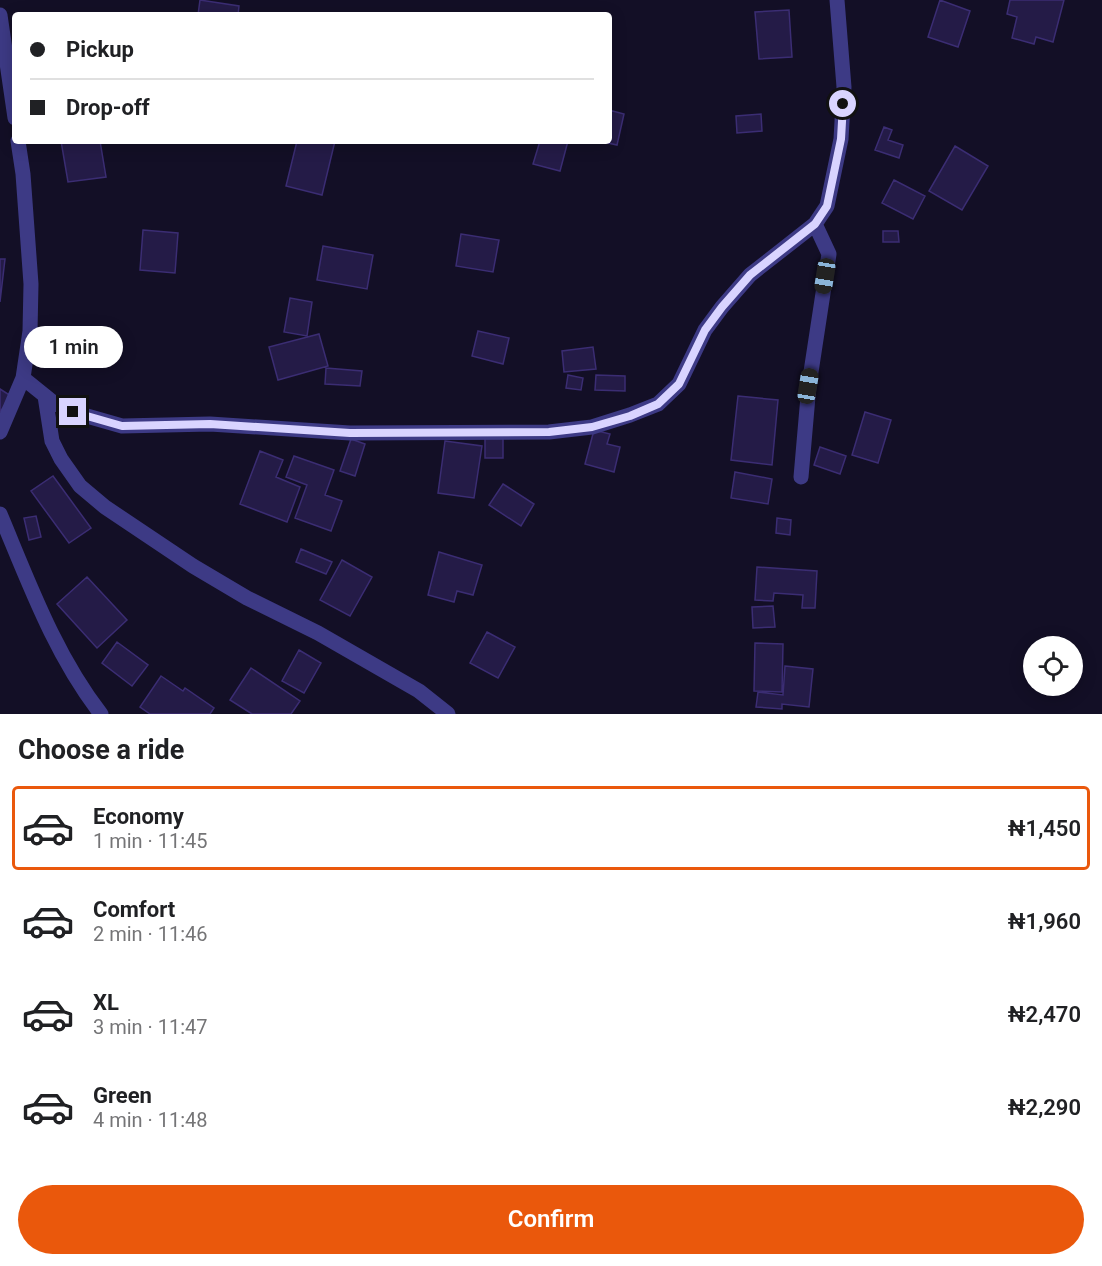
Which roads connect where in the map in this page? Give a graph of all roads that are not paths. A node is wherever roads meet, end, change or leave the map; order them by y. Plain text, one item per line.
1 (837, 0) edge
2 (0, 15) edge
3 (2, 46) edge
4 (12, 101) edge
5 (18, 144) edge
6 (815, 224) junction
7 (23, 378) junction
8 (45, 396) junction
9 (0, 432) edge
10 (801, 477) dead end
11 (0, 514) edge
12 (101, 714) edge
13 (448, 714) edge

1 - 6 street
2 - 3 street
3 - 4 street
5 - 7 street
6 - 8 street
6 - 10 street
7 - 8 street
7 - 9 street
8 - 13 street
11 - 12 street

